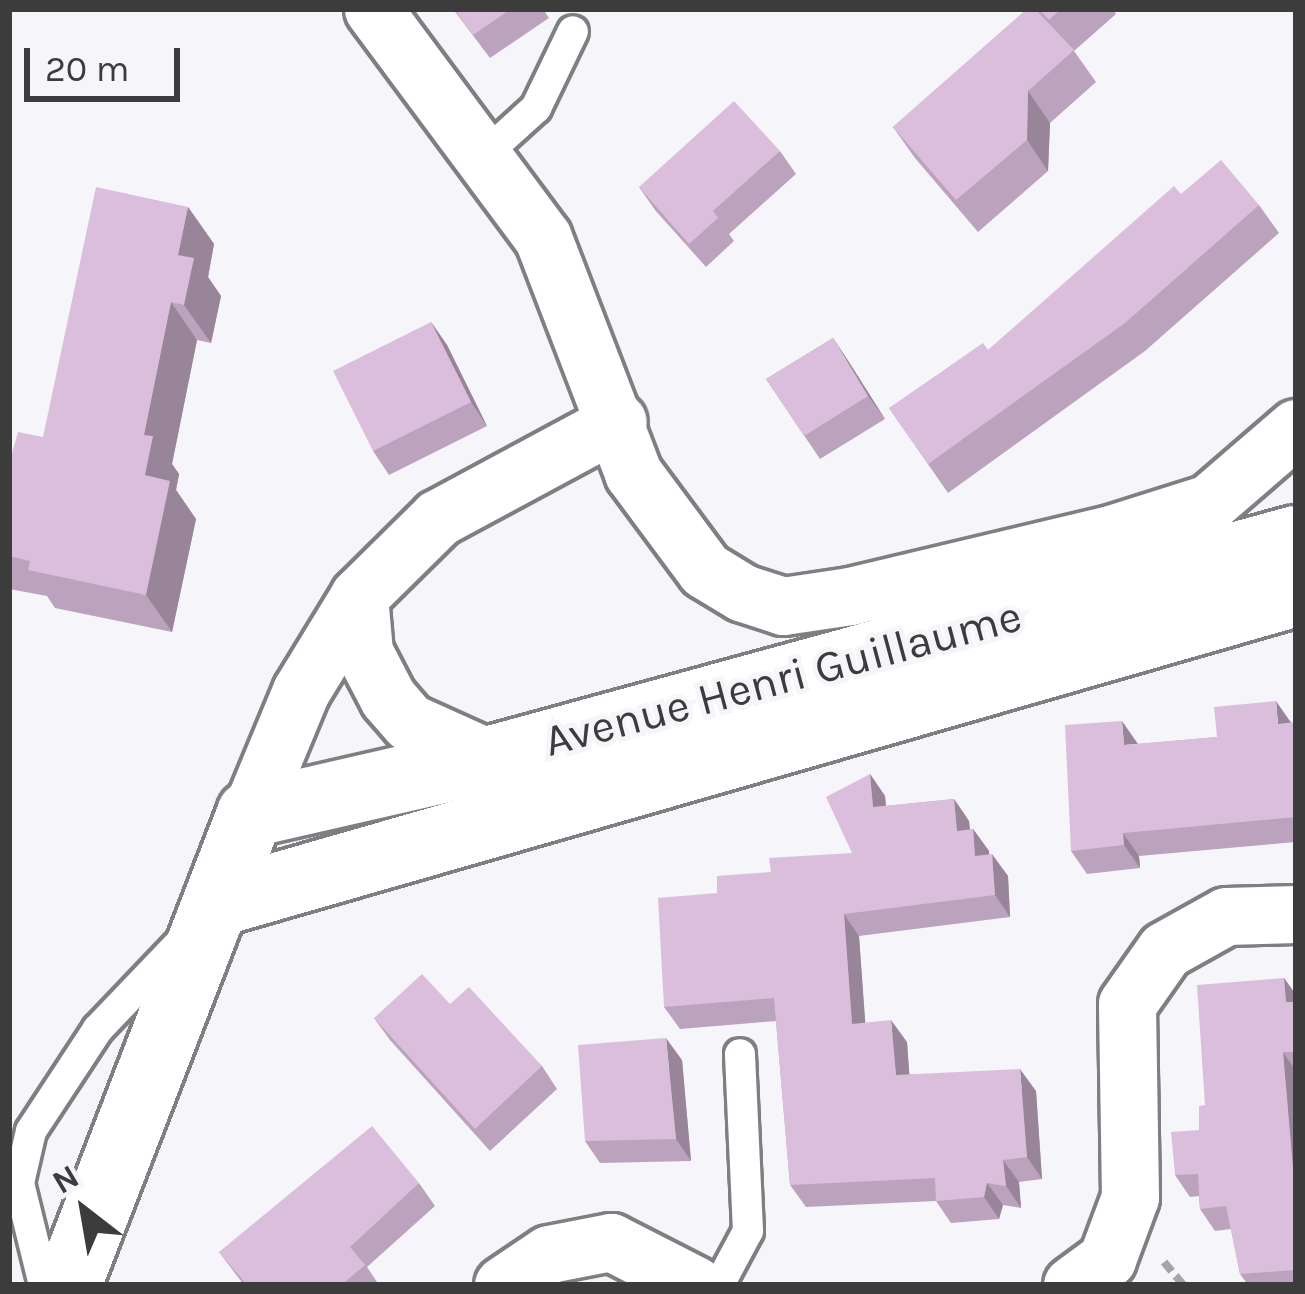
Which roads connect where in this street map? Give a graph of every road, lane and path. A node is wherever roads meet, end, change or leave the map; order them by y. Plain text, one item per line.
1 (373, 9) edge
2 (573, 31) dead end
3 (483, 156) junction
4 (618, 422) junction
5 (1296, 428) edge
6 (1296, 539) edge
7 (1296, 568) edge
8 (1296, 593) edge
9 (359, 596) junction
10 (831, 725) junction
11 (491, 759) junction
12 (250, 814) junction
13 (218, 903) junction
14 (1296, 914) edge
15 (740, 1054) dead end
16 (44, 1285) edge
17 (68, 1285) edge
18 (503, 1285) edge
19 (695, 1285) edge
20 (719, 1285) edge
21 (1072, 1285) edge

1 - 3 street, Avenue Henri Guillaume
2 - 3 lane
3 - 4 street, Avenue Henri Guillaume
4 - 5 street, Avenue Henri Guillaume
4 - 9 street
6 - 11 street, Avenue Henri Guillaume
7 - 10 street, Avenue Henri Guillaume
8 - 10 street, Avenue Henri Guillaume
9 - 11 street, Avenue Henri Guillaume
9 - 12 street
10 - 13 street, Avenue Henri Guillaume
11 - 12 street
12 - 13 street
13 - 16 lane
13 - 17 street
14 - 21 street
15 - 20 lane
18 - 19 street

